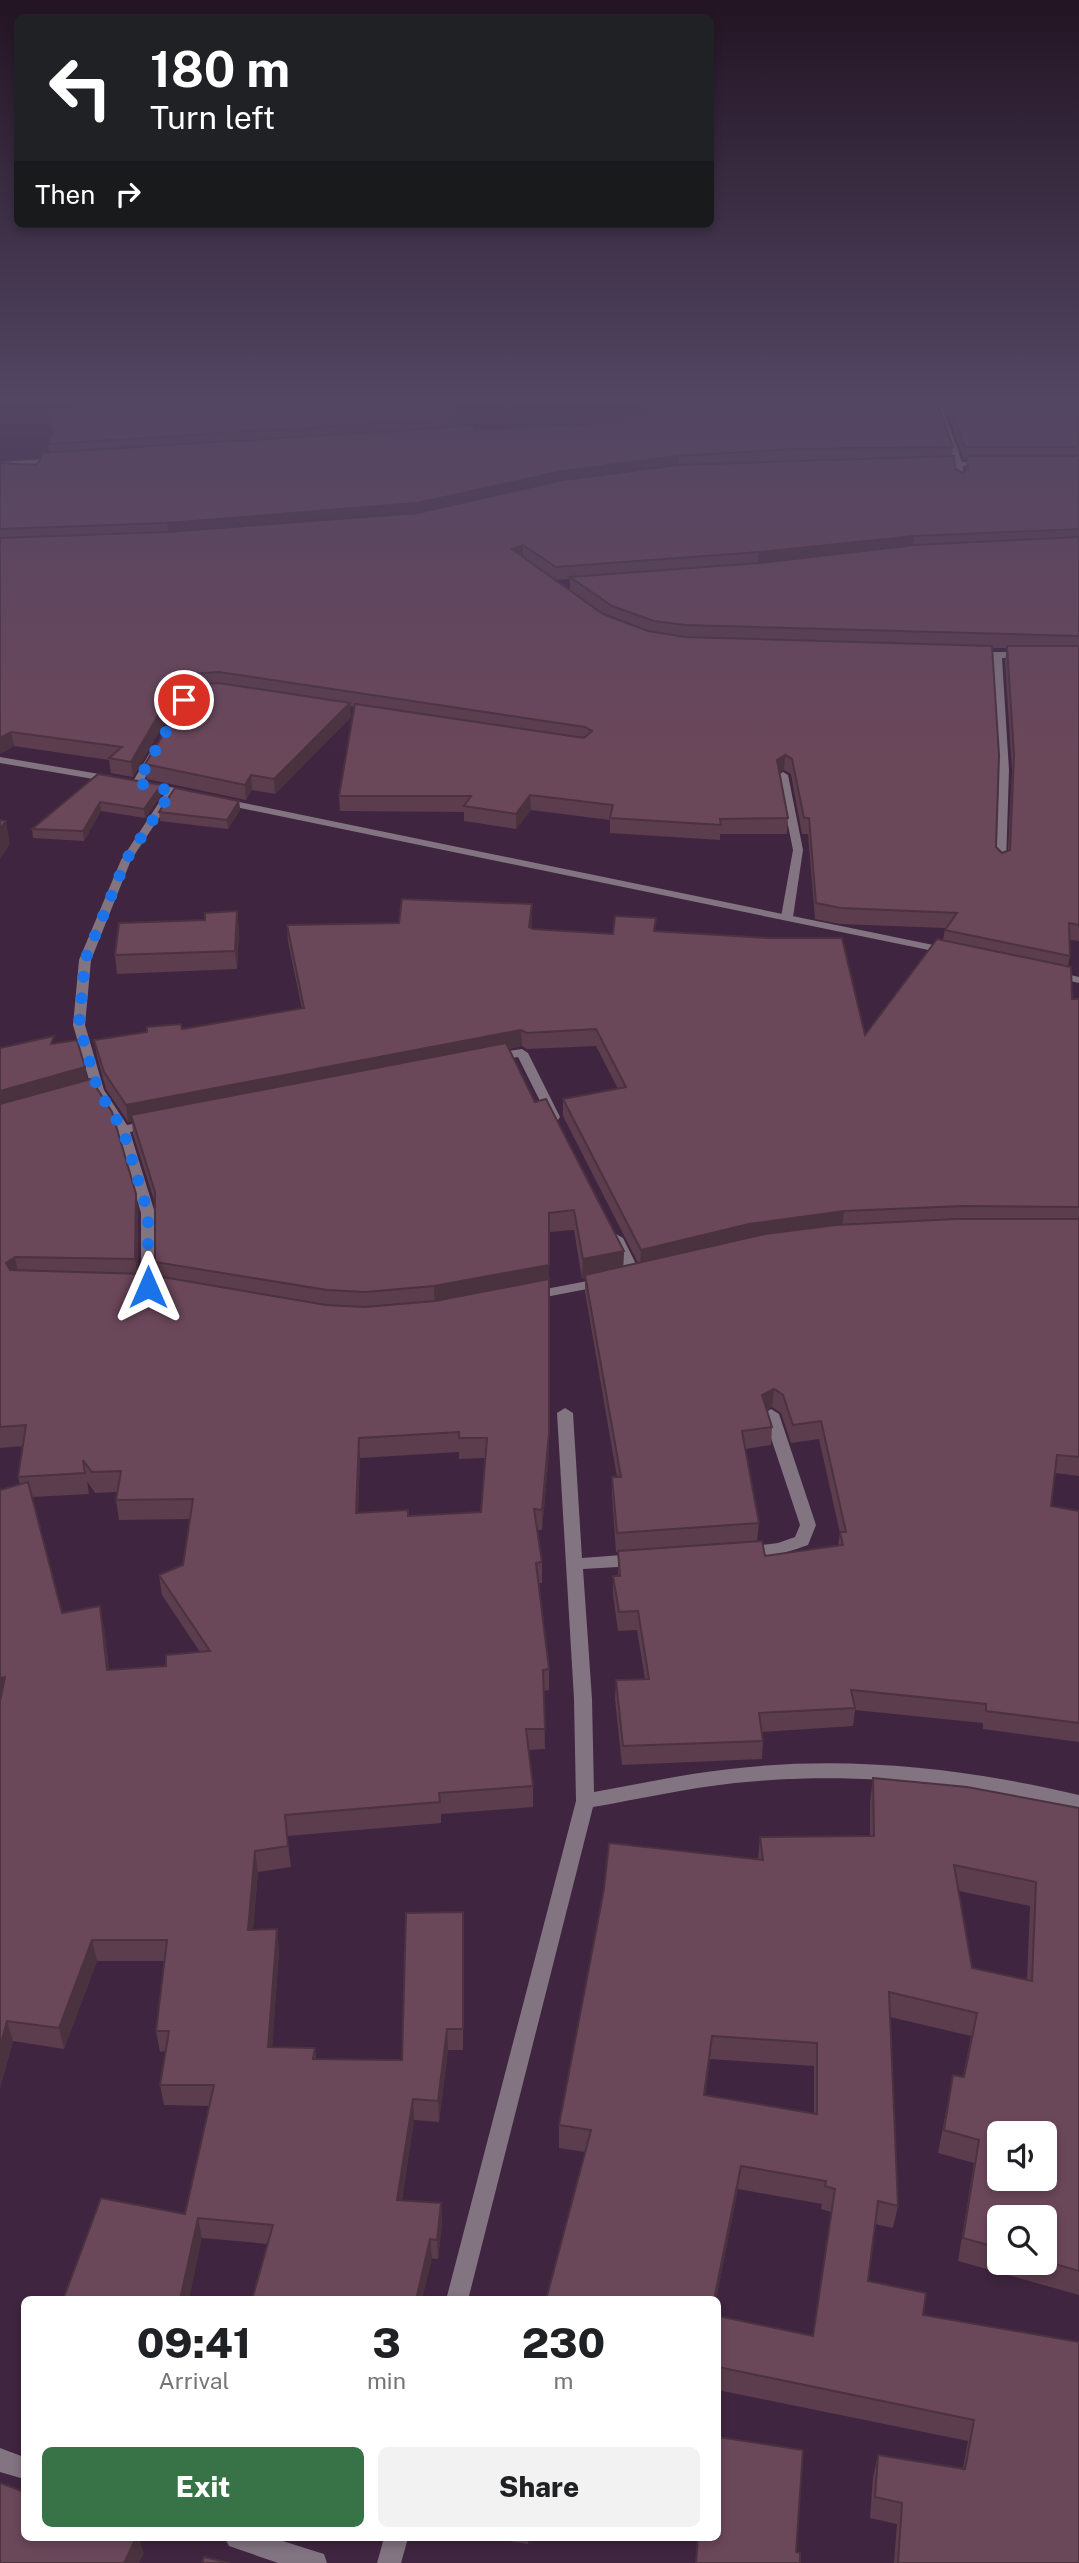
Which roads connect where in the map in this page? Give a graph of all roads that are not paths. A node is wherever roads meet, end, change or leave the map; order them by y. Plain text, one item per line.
1 (970, 654) edge
2 (1038, 655) edge
3 (997, 656) junction
4 (158, 748) edge
5 (0, 760) edge
6 (783, 775) edge
7 (137, 783) junction
8 (172, 791) junction
9 (199, 796) edge
10 (213, 799) edge
11 (1001, 863) edge
12 (787, 917) junction
13 (959, 954) edge
14 (1039, 971) edge
15 (1079, 980) edge
16 (478, 1061) edge
17 (164, 1122) edge
18 (560, 1127) edge
19 (123, 1130) junction
20 (610, 1227) edge
21 (148, 1288) edge
22 (515, 1299) edge
23 (565, 1413) dead end
24 (771, 1414) edge
25 (724, 1553) edge
26 (656, 1558) edge
27 (574, 1564) junction
28 (585, 1801) junction
29 (1079, 1802) edge
30 (458, 2296) edge
31 (0, 2460) edge
32 (21, 2467) edge
33 (246, 2541) edge
34 (395, 2541) edge
35 (315, 2563) edge
36 (389, 2563) edge

1 - 3 street
2 - 3 street
3 - 11 street
4 - 7 street
5 - 7 street
6 - 12 street
7 - 8 street
8 - 9 street
8 - 19 street
10 - 12 street
12 - 13 street
14 - 15 street
16 - 18 street
17 - 19 street
19 - 21 street
20 - 22 street
23 - 27 street
24 - 25 street
26 - 27 street
27 - 28 street
28 - 29 street
28 - 30 street
31 - 32 street
33 - 35 street
34 - 36 street

